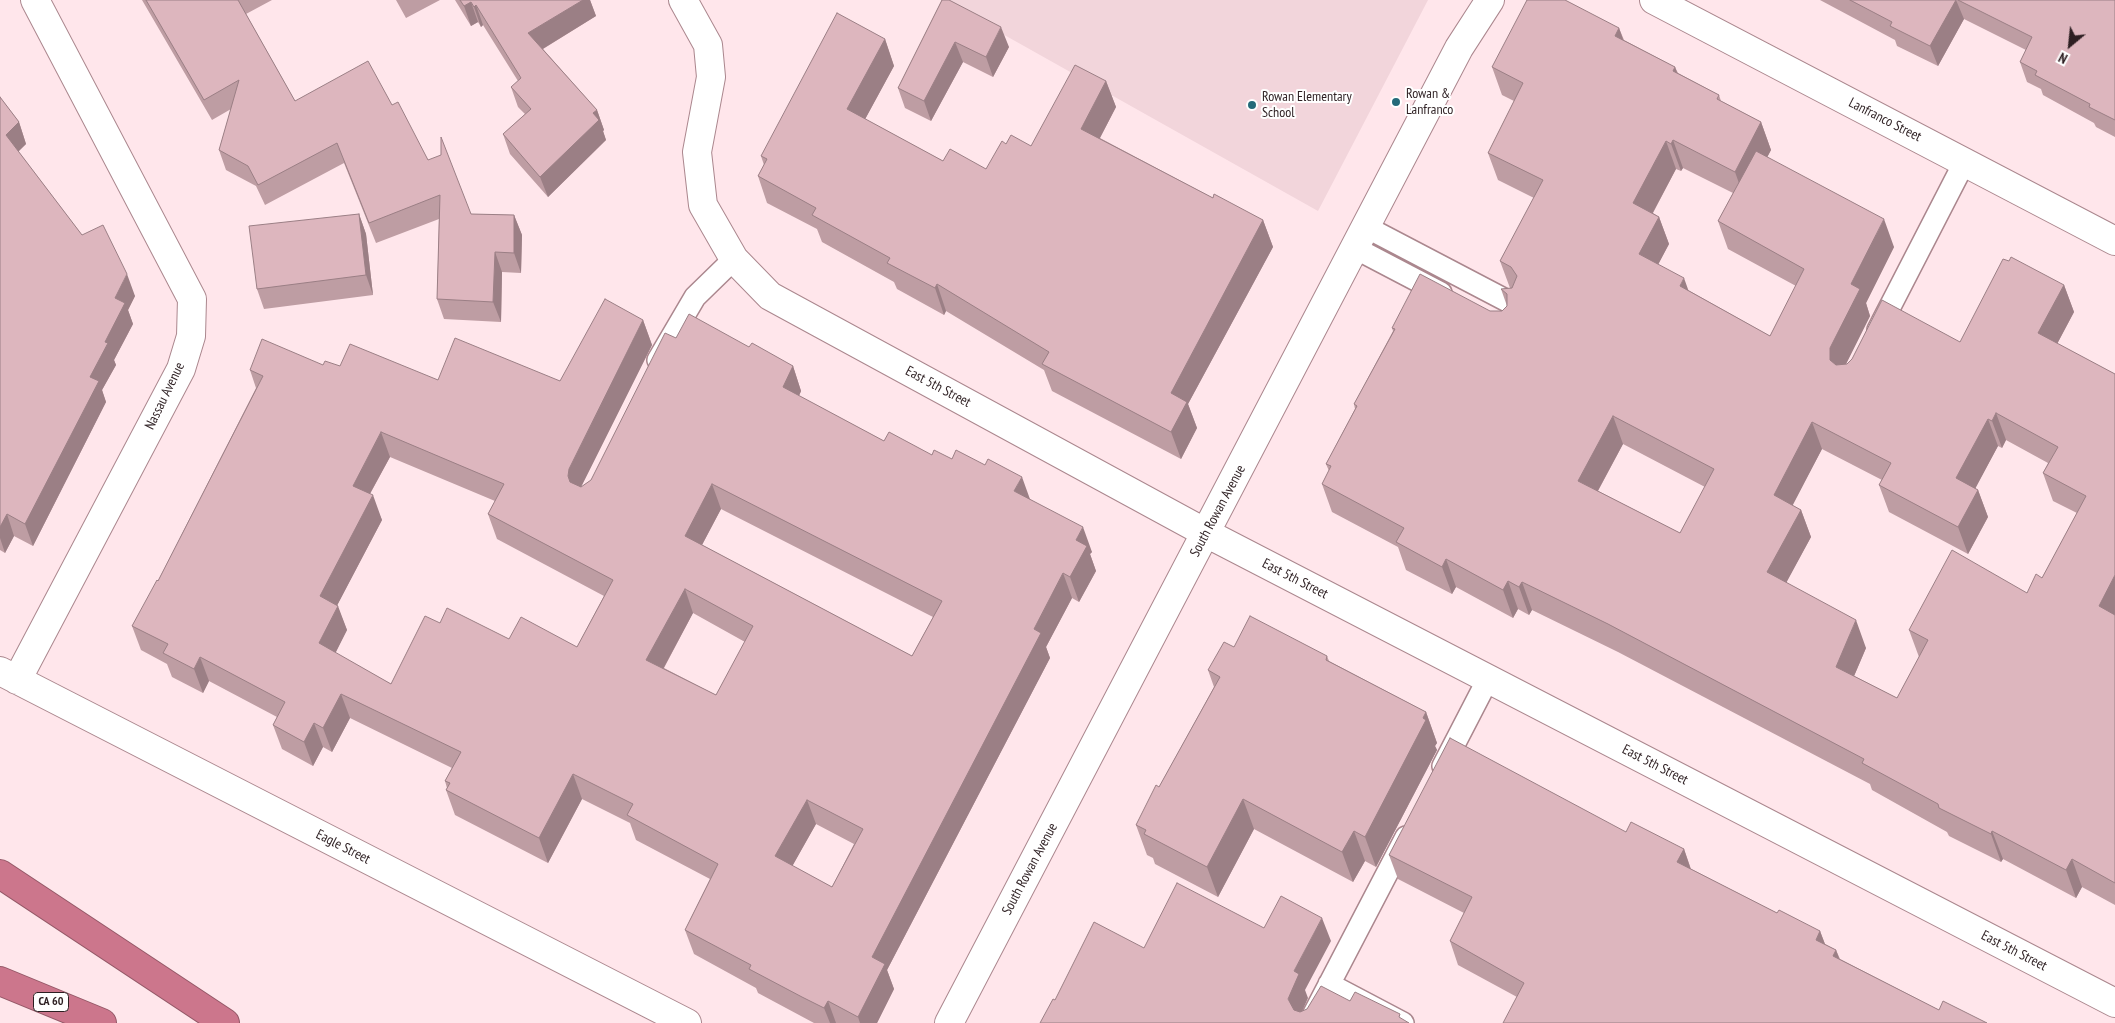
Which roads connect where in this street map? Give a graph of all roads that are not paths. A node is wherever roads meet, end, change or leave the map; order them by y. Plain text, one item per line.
1 (35, 0) edge
2 (683, 0) edge
3 (1490, 0) edge
4 (1654, 0) edge
5 (1965, 161) junction
6 (1360, 237) junction
7 (2115, 241) edge
8 (734, 259) junction
9 (1456, 301) edge
10 (1515, 304) edge
11 (1869, 347) edge
12 (648, 380) edge
13 (1206, 533) junction
14 (8, 676) edge
15 (1488, 679) junction
16 (1434, 783) edge
17 (1415, 818) edge
18 (0, 874) edge
19 (0, 981) edge
20 (1329, 984) junction
21 (2115, 1003) edge
22 (102, 1023) edge
23 (225, 1023) edge
24 (687, 1023) edge
25 (949, 1023) edge
26 (1309, 1023) edge
27 (1403, 1023) edge

1 - 14 street, Nassau Avenue
2 - 8 street, East 5th Street
3 - 6 street, South Rowan Avenue
4 - 5 street, Lanfranco Street
5 - 7 street, Lanfranco Street
5 - 11 lane
6 - 9 lane
6 - 10 lane
6 - 13 street, South Rowan Avenue
8 - 12 lane
8 - 13 street, East 5th Street
13 - 15 street, East 5th Street
13 - 25 street, South Rowan Avenue
14 - 24 street, Eagle Street
15 - 16 lane
15 - 21 street, East 5th Street
17 - 20 lane
18 - 23 highway
19 - 22 highway, CA 60
20 - 26 lane
20 - 27 lane

